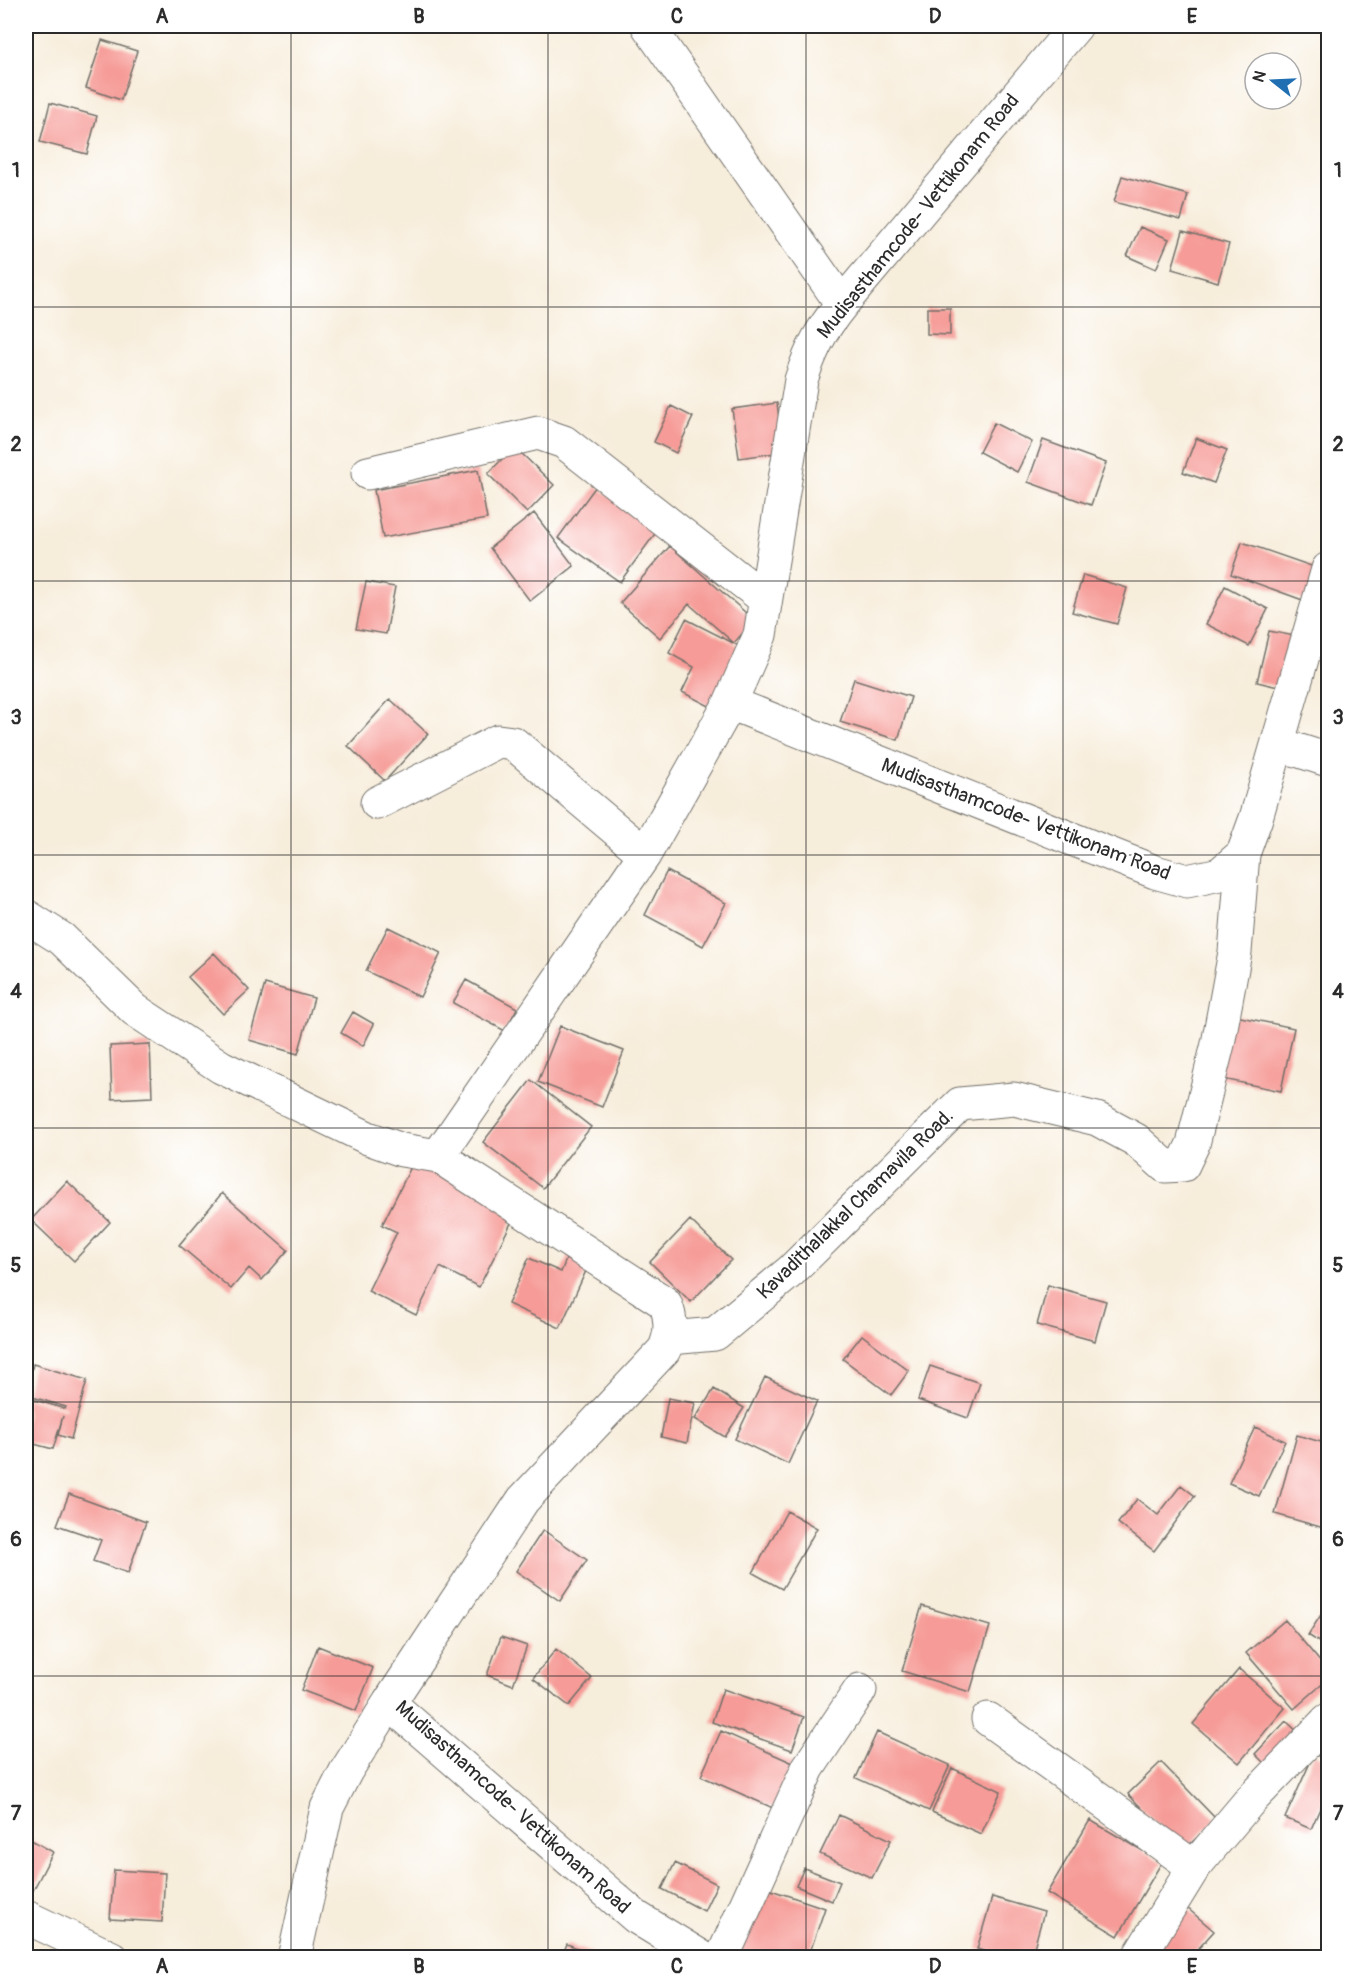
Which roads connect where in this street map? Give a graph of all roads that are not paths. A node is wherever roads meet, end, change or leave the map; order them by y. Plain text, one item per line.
1 (648, 26) edge
2 (1076, 26) edge
3 (842, 304) junction
4 (368, 473) dead end
5 (1328, 570) edge
6 (765, 599) junction
7 (730, 703) junction
8 (1278, 744) junction
9 (1329, 760) edge
10 (377, 803) dead end
11 (645, 854) junction
12 (1243, 854) junction
13 (26, 916) edge
14 (438, 1156) junction
15 (670, 1338) junction
16 (860, 1690) dead end
17 (389, 1702) junction
18 (988, 1719) dead end
19 (1329, 1720) edge
20 (1194, 1867) junction
21 (26, 1917) edge
22 (112, 1958) edge
23 (294, 1958) edge
24 (703, 1958) edge
25 (722, 1958) edge
26 (1138, 1958) edge

1 - 3 street
2 - 3 street, Mudisasthamcode- Vettikonam Road
3 - 6 street, Mudisasthamcode- Vettikonam Road
4 - 6 street
5 - 8 street, Mudisasthamcode- Vettikonam Road
6 - 7 street, Mudisasthamcode- Vettikonam Road
7 - 11 street, Mudisasthamcode- Vettikonam Road
7 - 12 street, Mudisasthamcode- Vettikonam Road
8 - 9 street
8 - 12 street, Mudisasthamcode- Vettikonam Road
10 - 11 street
11 - 14 street, Mudisasthamcode- Vettikonam Road
12 - 15 street, Kavadithalakkal Chamavila Road.
13 - 14 street
14 - 15 street
15 - 17 street, Mudisasthamcode- Vettikonam Road
16 - 25 street
17 - 23 street
17 - 24 street, Mudisasthamcode- Vettikonam Road
18 - 20 street
19 - 20 street
20 - 26 street
21 - 22 street

